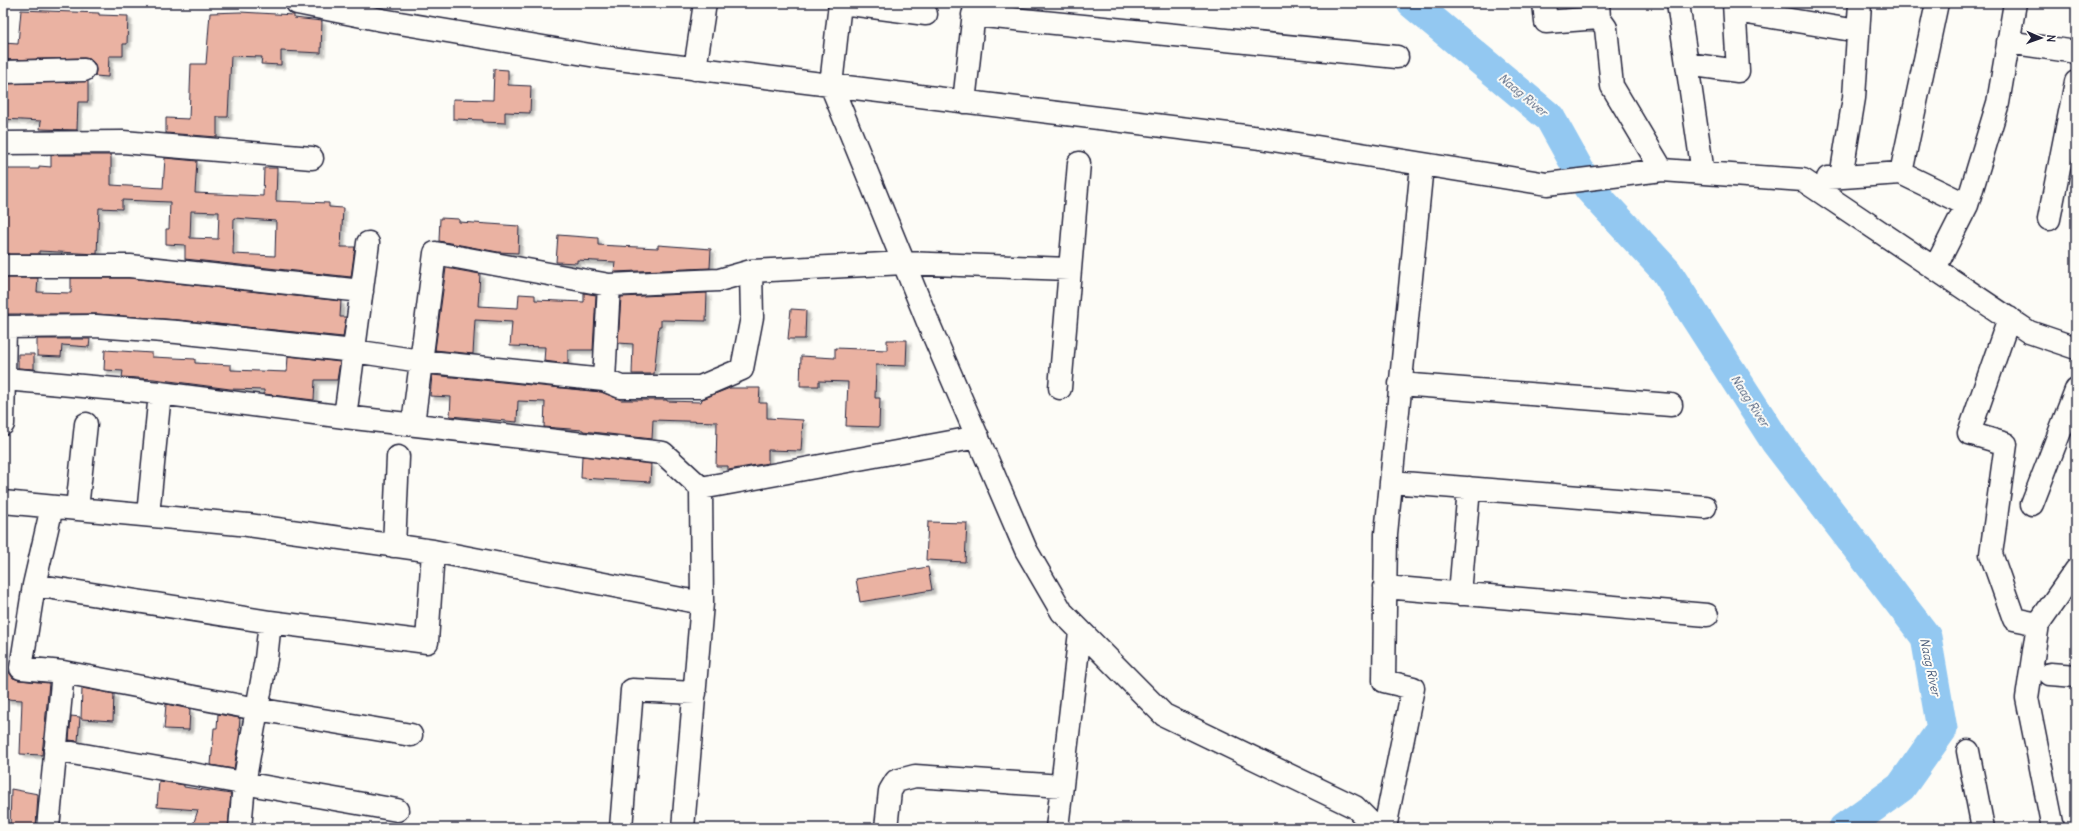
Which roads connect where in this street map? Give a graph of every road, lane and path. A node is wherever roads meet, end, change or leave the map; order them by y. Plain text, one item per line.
1 (297, 3) edge
2 (705, 3) edge
3 (841, 3) edge
4 (1544, 3) edge
5 (1678, 3) edge
6 (1860, 3) edge
7 (1937, 3) edge
8 (2015, 3) edge
9 (1734, 5) edge
10 (974, 9) edge
11 (1599, 11) edge
12 (926, 14) dead end
13 (1858, 31) junction
14 (2008, 42) junction
15 (2076, 52) edge
16 (1397, 57) dead end
17 (1687, 64) junction
18 (695, 69) junction
19 (84, 70) dead end
20 (3, 72) edge
21 (2076, 82) edge
22 (830, 86) junction
23 (964, 102) junction
24 (3, 143) edge
25 (312, 158) dead end
26 (1080, 163) dead end
27 (1422, 165) junction
28 (1662, 170) junction
29 (1703, 173) junction
30 (1901, 173) junction
31 (1841, 177) junction
32 (1803, 180) junction
33 (1967, 205) junction
34 (2049, 219) dead end
35 (368, 242) dead end
36 (904, 263) junction
37 (3, 266) edge
38 (1935, 268) junction
39 (1070, 270) junction
40 (751, 271) junction
41 (608, 285) junction
42 (362, 292) junction
43 (2009, 318) junction
44 (4, 327) edge
45 (2076, 348) edge
46 (354, 350) junction
47 (420, 361) junction
48 (5, 379) junction
49 (604, 380) junction
50 (1400, 384) junction
51 (1060, 388) dead end
52 (2076, 390) edge
53 (160, 393) junction
54 (1671, 405) dead end
55 (345, 417) junction
56 (3, 424) edge
57 (86, 424) dead end
58 (413, 424) junction
59 (978, 437) junction
60 (398, 457) dead end
61 (1391, 482) junction
62 (701, 488) junction
63 (1469, 488) junction
64 (3, 502) edge
65 (2032, 504) dead end
66 (52, 507) junction
67 (1705, 507) dead end
68 (77, 509) junction
69 (148, 516) junction
70 (394, 546) junction
71 (433, 551) junction
72 (2076, 570) edge
73 (34, 585) junction
74 (1385, 587) junction
75 (1460, 594) junction
76 (702, 603) junction
77 (1707, 615) dead end
78 (270, 622) junction
79 (2038, 624) junction
80 (1080, 632) junction
81 (12, 667) edge
82 (63, 672) junction
83 (2050, 674) dead end
84 (2076, 676) edge
85 (694, 692) junction
86 (257, 709) junction
87 (411, 735) dead end
88 (55, 750) junction
89 (1968, 751) dead end
90 (244, 784) junction
91 (1062, 786) junction
92 (1355, 807) junction
93 (397, 810) dead end
94 (53, 827) edge
95 (240, 828) edge
96 (621, 828) edge
97 (683, 828) edge
98 (886, 828) edge
99 (1057, 828) edge
100 (1359, 828) edge
101 (1376, 828) edge
102 (1385, 828) edge
103 (1984, 828) edge
104 (2053, 828) edge

1 - 18 street
2 - 18 street
3 - 12 street
3 - 22 street
4 - 11 street
5 - 17 street
6 - 13 street
7 - 30 street
8 - 14 street
9 - 13 street
9 - 17 street
10 - 16 street
10 - 23 street
11 - 28 street
13 - 31 street
14 - 15 street
14 - 33 street
17 - 29 street
18 - 22 street
19 - 20 street
21 - 34 street
22 - 23 street
22 - 36 street
23 - 27 street
24 - 25 street
26 - 39 street
27 - 28 street
27 - 50 street
28 - 29 street
29 - 32 street
30 - 31 street
30 - 33 street
31 - 32 street
32 - 38 street
33 - 38 street
35 - 42 street
36 - 39 street
36 - 40 street
36 - 59 street
37 - 42 street
38 - 43 street
39 - 51 street
40 - 41 street
40 - 49 street
41 - 47 street
41 - 49 street
42 - 46 street
43 - 45 street
43 - 79 street
44 - 46 street
44 - 48 street
46 - 47 street
46 - 55 street
47 - 49 street
47 - 58 street
48 - 53 street
48 - 56 street
50 - 54 street
50 - 61 street
52 - 65 street
53 - 55 street
53 - 69 street
55 - 58 street
57 - 68 street
58 - 62 street
59 - 62 street
59 - 80 street
60 - 70 street
61 - 63 street
61 - 74 street
62 - 76 street
63 - 67 street
63 - 75 street
64 - 66 street
66 - 68 street
66 - 73 street
68 - 69 street
69 - 70 street
70 - 71 street
71 - 76 street
71 - 78 street
72 - 79 street
73 - 78 street
73 - 81 street
74 - 75 street
74 - 102 street
75 - 77 street
76 - 85 street
78 - 86 street
79 - 104 street
80 - 91 street
80 - 92 street
81 - 82 street
82 - 86 street
82 - 88 street
83 - 84 street
85 - 96 street
85 - 97 street
86 - 87 street
86 - 90 street
88 - 90 street
88 - 94 street
89 - 103 street
90 - 93 street
90 - 95 street
91 - 98 street
91 - 99 street
92 - 100 street
92 - 101 street

